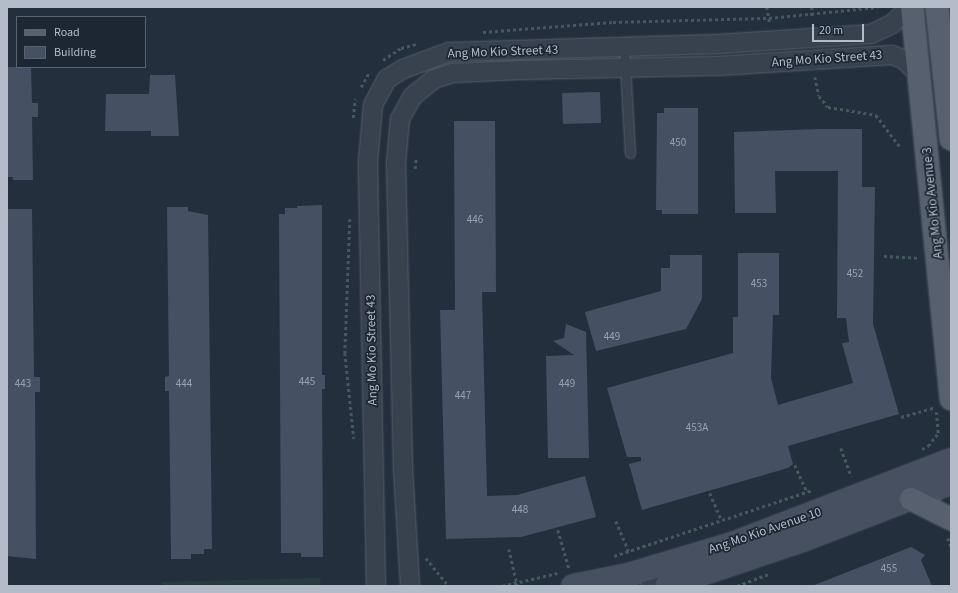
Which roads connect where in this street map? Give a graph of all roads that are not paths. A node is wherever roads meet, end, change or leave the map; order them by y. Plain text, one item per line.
1 (911, 7) edge
2 (937, 7) edge
3 (624, 47) junction
4 (520, 52) junction
5 (623, 66) junction
6 (520, 70) junction
7 (919, 74) junction
8 (951, 139) edge
9 (630, 153) dead end
10 (943, 403) edge
11 (951, 460) edge
12 (951, 483) edge
13 (911, 499) junction
14 (948, 525) edge
15 (572, 575) edge
16 (640, 579) edge
17 (376, 586) edge
18 (410, 586) edge
19 (666, 586) edge

1 - 3 street, Ang Mo Kio Street 43
1 - 7 main road, Ang Mo Kio Avenue 3
2 - 8 main road, Ang Mo Kio Avenue 3
3 - 4 street, Ang Mo Kio Street 43
3 - 5 lane
4 - 6 lane
4 - 17 street, Ang Mo Kio Street 43
5 - 6 street, Ang Mo Kio Street 43
5 - 7 street, Ang Mo Kio Street 43
5 - 9 lane
6 - 18 street, Ang Mo Kio Street 43
7 - 10 main road, Ang Mo Kio Avenue 3
11 - 16 main road, Ang Mo Kio Avenue 10
12 - 13 main road, Ang Mo Kio Avenue 10
13 - 14 main road
13 - 19 main road, Ang Mo Kio Avenue 10
15 - 16 main road, Ang Mo Kio Avenue 10

